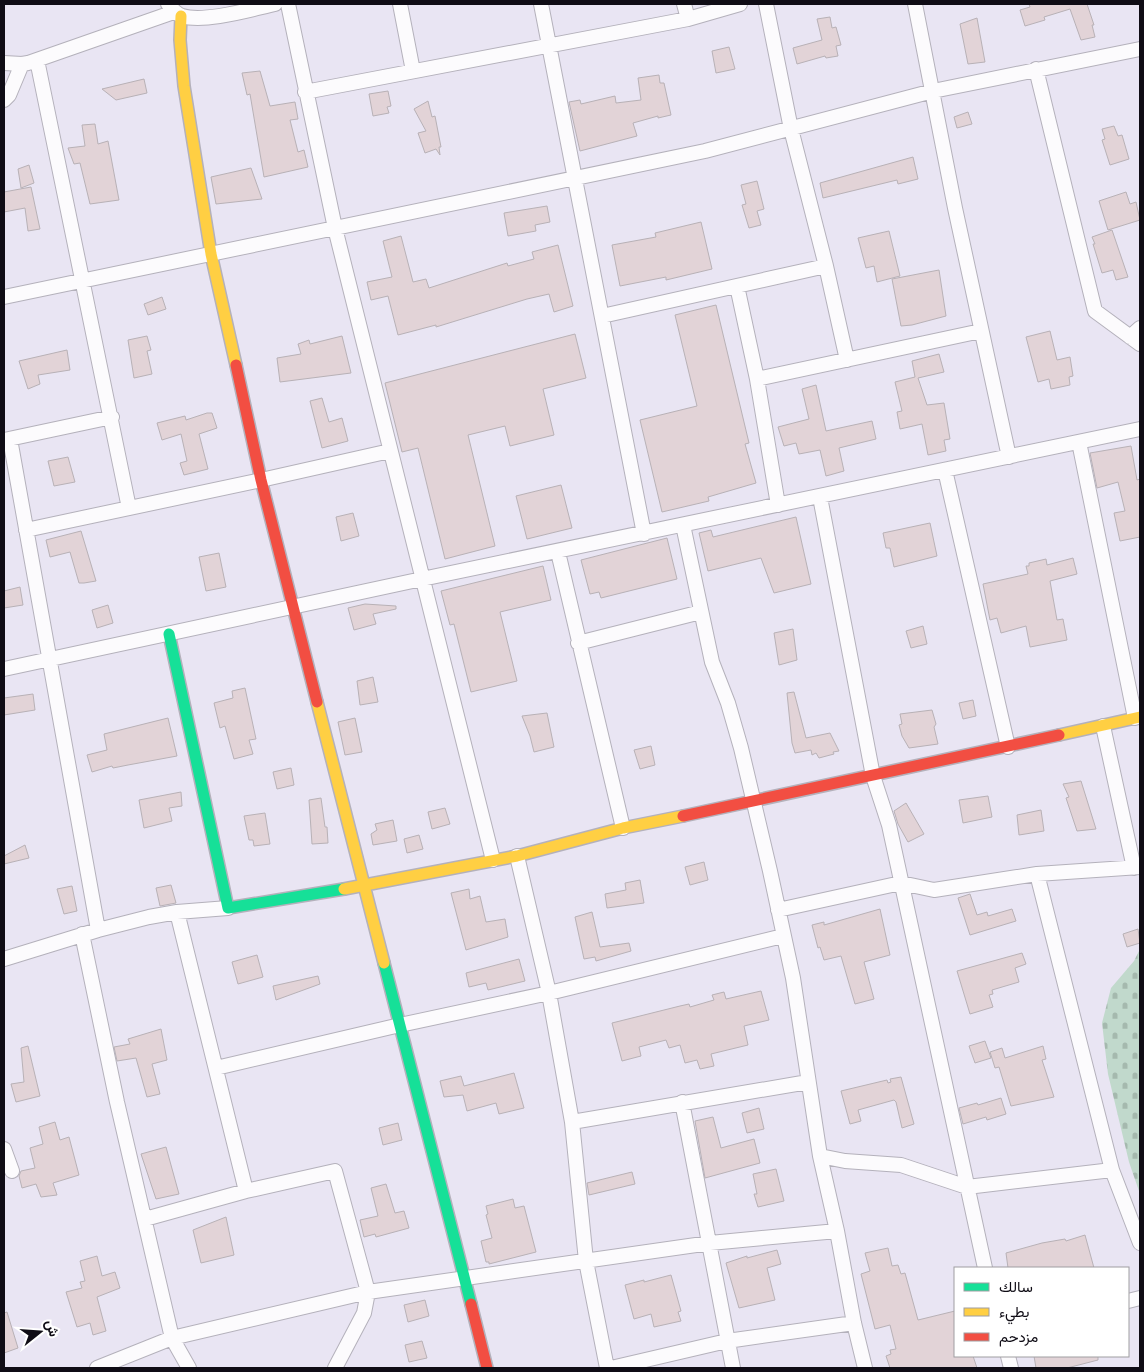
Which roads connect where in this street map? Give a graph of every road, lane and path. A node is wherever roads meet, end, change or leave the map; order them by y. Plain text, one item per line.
1 (275, 4) edge
2 (288, 4) edge
3 (400, 4) edge
4 (541, 4) edge
5 (684, 4) edge
6 (740, 4) edge
7 (766, 4) edge
8 (915, 4) edge
9 (175, 11) edge
10 (688, 19) junction
11 (549, 45) junction
12 (1140, 49) edge
13 (37, 60) junction
14 (4, 63) edge
15 (22, 64) junction
16 (1036, 69) junction
17 (413, 71) junction
18 (933, 90) junction
19 (305, 92) junction
20 (4, 100) edge
21 (791, 129) junction
22 (575, 178) junction
23 (335, 228) junction
24 (211, 254) junction
25 (826, 266) junction
26 (83, 281) junction
27 (737, 286) junction
28 (4, 297) edge
29 (602, 316) junction
30 (981, 331) junction
31 (1137, 336) edge
32 (847, 360) junction
33 (757, 379) junction
34 (112, 417) junction
35 (1140, 429) edge
36 (7, 439) edge
37 (1079, 442) junction
38 (390, 450) junction
39 (1009, 457) junction
40 (945, 470) junction
41 (261, 480) junction
42 (820, 496) junction
43 (778, 505) junction
44 (129, 508) junction
45 (684, 525) junction
46 (26, 530) junction
47 (644, 534) junction
48 (558, 552) junction
49 (422, 579) junction
50 (293, 607) junction
51 (701, 612) junction
52 (169, 634) junction
53 (578, 643) junction
54 (50, 660) junction
55 (4, 669) edge
56 (1138, 718) edge
57 (1103, 726) junction
58 (1008, 747) junction
59 (873, 776) junction
60 (754, 802) junction
61 (623, 828) junction
62 (517, 856) junction
63 (492, 860) junction
64 (1137, 868) edge
65 (1036, 874) junction
66 (901, 883) junction
67 (364, 886) junction
68 (228, 908) junction
69 (778, 910) junction
70 (178, 912) junction
71 (98, 930) junction
72 (82, 934) junction
73 (783, 936) junction
74 (4, 959) edge
75 (549, 993) junction
76 (400, 1025) junction
77 (216, 1068) junction
78 (808, 1082) junction
79 (682, 1102) junction
80 (572, 1122) junction
81 (4, 1149) edge
82 (820, 1156) junction
83 (1112, 1170) junction
84 (12, 1171) dead end
85 (967, 1187) junction
86 (246, 1191) junction
87 (144, 1220) junction
88 (837, 1231) junction
89 (710, 1243) junction
90 (1140, 1243) edge
91 (586, 1261) junction
92 (985, 1267) edge
93 (464, 1278) junction
94 (368, 1292) junction
95 (854, 1323) junction
96 (172, 1338) junction
97 (727, 1341) junction
98 (97, 1368) edge
99 (189, 1368) edge
100 (335, 1368) edge
101 (488, 1368) edge
102 (607, 1368) edge
103 (611, 1368) edge
104 (733, 1368) edge
105 (866, 1368) edge

1 - 9 street
2 - 19 street
3 - 17 street
4 - 11 street
5 - 10 street
6 - 10 street
7 - 21 street
8 - 18 street
9 - 13 street
9 - 24 street
10 - 11 street
11 - 17 street
11 - 22 street
12 - 16 street
13 - 15 street
13 - 26 street
14 - 15 street
15 - 20 street
16 - 18 street
16 - 31 street
17 - 19 street
18 - 21 street
18 - 30 street
19 - 23 street
21 - 22 street
21 - 25 street
22 - 23 street
22 - 29 street
23 - 24 street
23 - 38 street
24 - 26 street
24 - 41 street
25 - 27 street
25 - 32 street
26 - 28 street
26 - 34 street
27 - 29 street
27 - 33 street
29 - 47 street
30 - 32 street
30 - 39 street
32 - 33 street
33 - 43 street
34 - 36 street
34 - 44 street
35 - 37 street
36 - 46 street
37 - 39 street
37 - 56 street
38 - 41 street
38 - 49 street
39 - 40 street
40 - 42 street
40 - 58 street
41 - 44 street
41 - 50 street
42 - 43 street
42 - 59 street
43 - 45 street
44 - 46 street
45 - 47 street
45 - 51 street
46 - 54 street
47 - 48 street
48 - 49 street
48 - 53 street
49 - 50 street
49 - 63 street
50 - 52 street
50 - 67 street
51 - 53 street
51 - 60 street
52 - 54 street
52 - 68 street
53 - 61 street
54 - 55 street
54 - 71 street
56 - 57 street
57 - 58 street
57 - 64 street
58 - 59 street
59 - 60 street
59 - 66 street
60 - 61 street
60 - 69 street
61 - 62 street
62 - 63 street
62 - 75 street
63 - 67 street
64 - 65 street
65 - 66 street
65 - 83 street
66 - 69 street
66 - 85 street
67 - 68 street
67 - 76 street
68 - 70 street
69 - 73 street
70 - 71 street
70 - 77 street
71 - 72 street
72 - 74 street
72 - 87 street
73 - 75 street
73 - 78 street
75 - 76 street
75 - 80 street
76 - 77 street
76 - 93 street
77 - 86 street
78 - 79 street
78 - 82 street
79 - 80 street
79 - 89 street
80 - 91 street
81 - 84 street
82 - 85 street
82 - 88 street
83 - 85 street
83 - 90 street
85 - 92 street
86 - 87 street
86 - 94 street
87 - 96 street
88 - 89 street
88 - 95 street
89 - 91 street
89 - 97 street
91 - 93 street
91 - 102 street
93 - 94 street
93 - 101 street
94 - 96 street
94 - 100 street
95 - 97 street
95 - 105 street
96 - 98 street
96 - 99 street
97 - 103 street
97 - 104 street

